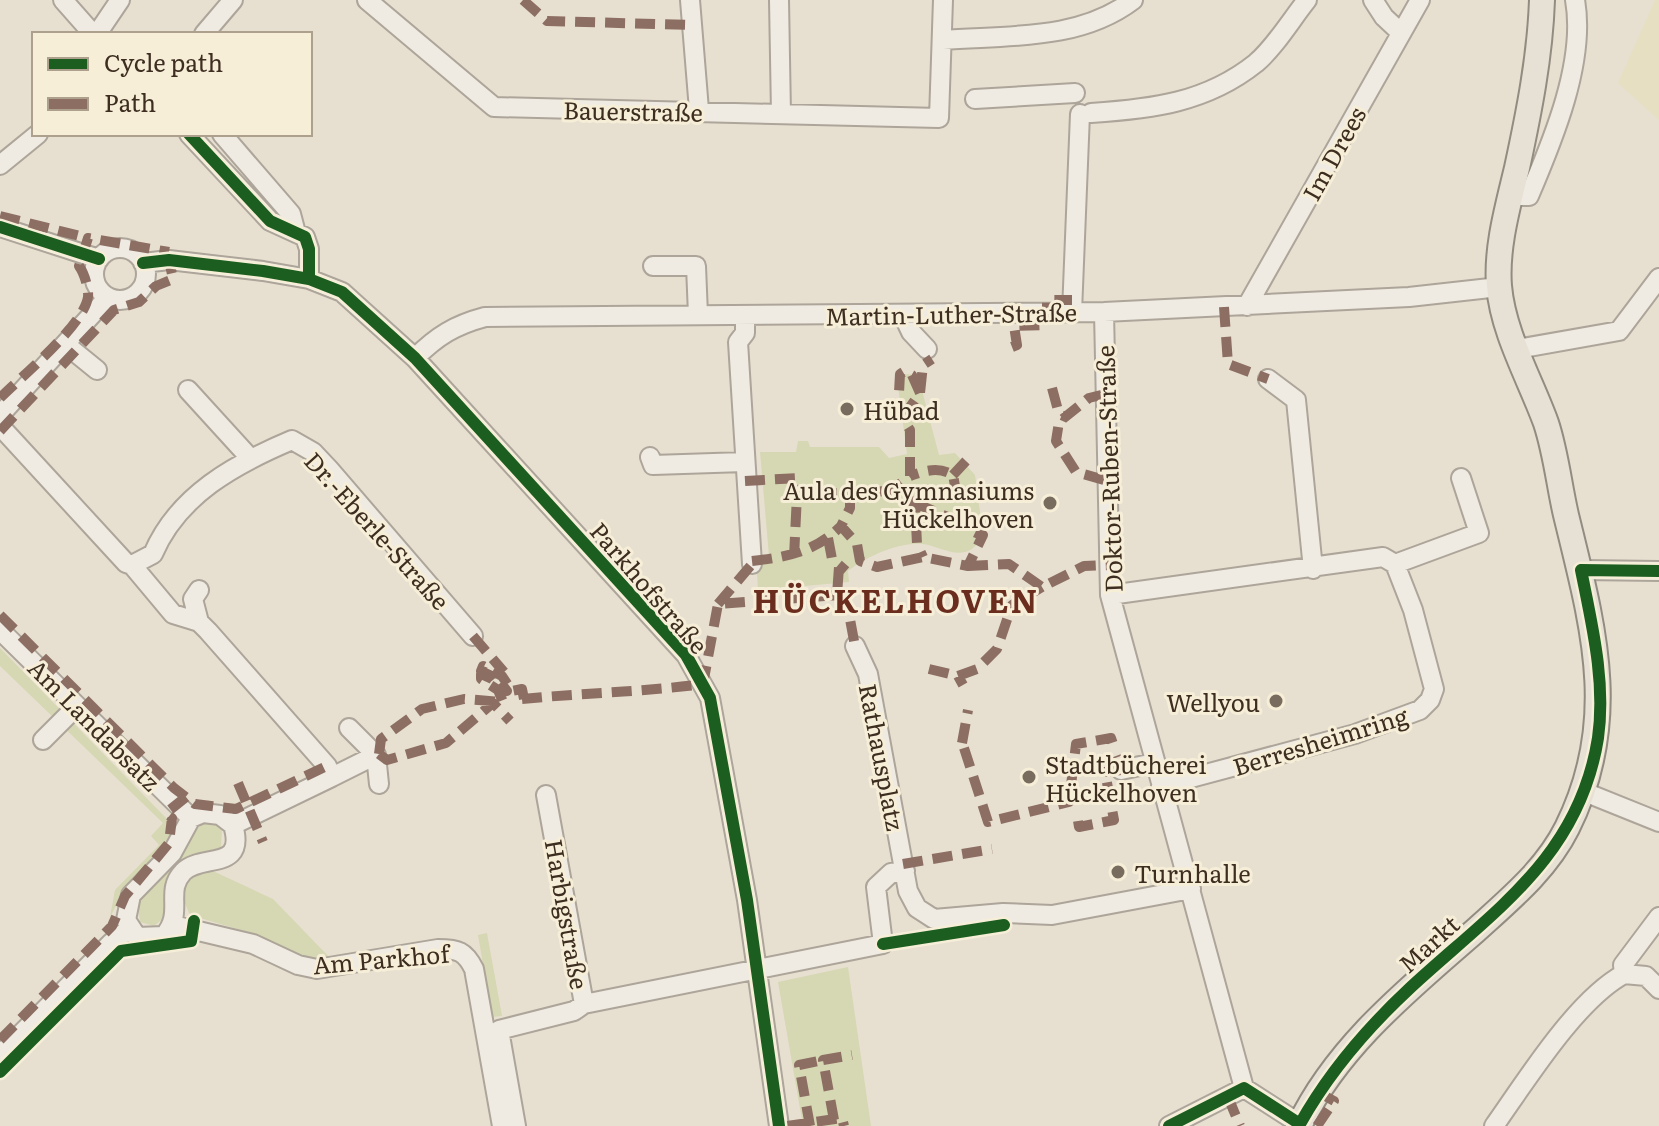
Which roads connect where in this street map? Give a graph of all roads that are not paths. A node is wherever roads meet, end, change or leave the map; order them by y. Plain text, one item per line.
1 (63, 0) edge
2 (120, 0) edge
3 (233, 0) edge
4 (367, 0) edge
5 (690, 0) edge
6 (779, 0) edge
7 (943, 0) edge
8 (1133, 0) edge
9 (1307, 0) edge
10 (1373, 0) edge
11 (1420, 0) edge
12 (1542, 0) edge
13 (1575, 0) edge
14 (93, 32) edge
15 (96, 32) edge
16 (206, 32) edge
17 (1400, 32) junction
18 (943, 40) junction
19 (1075, 93) dead end
20 (975, 99) dead end
21 (699, 110) junction
22 (781, 114) junction
23 (36, 136) edge
24 (191, 136) edge
25 (224, 136) edge
26 (0, 165) edge
27 (1511, 196) junction
28 (0, 227) edge
29 (296, 233) junction
30 (99, 259) junction
31 (143, 263) junction
32 (653, 266) dead end
33 (1659, 278) edge
34 (309, 279) junction
35 (1499, 287) junction
36 (108, 297) junction
37 (1247, 306) junction
38 (1072, 312) junction
39 (1104, 312) junction
40 (698, 315) junction
41 (745, 315) junction
42 (903, 315) junction
43 (65, 344) junction
44 (927, 349) dead end
45 (1517, 349) junction
46 (415, 358) junction
47 (97, 370) dead end
48 (1268, 379) dead end
49 (188, 390) dead end
50 (0, 415) edge
51 (0, 426) edge
52 (650, 457) dead end
53 (250, 458) junction
54 (744, 462) junction
55 (1461, 478) dead end
56 (752, 564) dead end
57 (1395, 564) junction
58 (132, 565) junction
59 (1313, 569) junction
60 (1581, 570) junction
61 (1659, 571) edge
62 (199, 590) dead end
63 (1110, 595) junction
64 (204, 627) junction
65 (0, 630) edge
66 (473, 636) dead end
67 (855, 646) dead end
68 (77, 706) junction
69 (349, 728) dead end
70 (43, 740) dead end
71 (376, 755) junction
72 (1154, 763) junction
73 (1121, 770) dead end
74 (332, 777) junction
75 (379, 784) dead end
76 (1161, 786) junction
77 (1582, 791) junction
78 (546, 795) dead end
79 (191, 818) junction
80 (1659, 822) edge
81 (233, 825) junction
82 (905, 871) junction
83 (1191, 889) junction
84 (1659, 917) edge
85 (173, 925) junction
86 (129, 929) junction
87 (755, 970) junction
88 (1624, 974) junction
89 (1659, 989) edge
90 (584, 1004) junction
91 (0, 1055) edge
92 (1244, 1088) junction
93 (1299, 1125) edge
94 (502, 1126) edge
95 (516, 1126) edge
96 (779, 1126) edge
97 (1169, 1126) edge
98 (1494, 1126) edge

1 - 14 street
2 - 15 street
3 - 16 street
4 - 21 street, Bauerstraße
5 - 21 street
6 - 22 street
7 - 18 street
8 - 18 street
9 - 38 street
10 - 17 street
11 - 17 street, Im Drees
12 - 27 main road
13 - 27 street
17 - 37 street, Im Drees
18 - 22 street, Bauerstraße
19 - 20 street
21 - 22 street, Bauerstraße
23 - 26 street
24 - 29 street
25 - 29 street
27 - 35 main road
28 - 30 street
29 - 34 street
30 - 31 street
30 - 36 street
31 - 34 street, Parkhofstraße
31 - 36 street
32 - 40 street
33 - 45 street
34 - 46 street, Parkhofstraße
35 - 37 street, Martin-Luther-Straße
35 - 45 main road, Markt
36 - 43 street
37 - 39 street, Martin-Luther-Straße
38 - 39 street, Martin-Luther-Straße
38 - 42 street, Martin-Luther-Straße
39 - 63 street, Doktor-Ruben-Straße
40 - 41 street, Martin-Luther-Straße
40 - 46 street, Martin-Luther-Straße
41 - 42 street, Martin-Luther-Straße
41 - 54 street
42 - 44 street
43 - 47 street
43 - 50 street
45 - 60 main road, Markt
46 - 87 street, Parkhofstraße
48 - 59 street
49 - 53 street
51 - 58 street
52 - 54 street
53 - 58 street, Dr.-Eberle-Straße
53 - 66 street, Dr.-Eberle-Straße
54 - 56 street
55 - 57 street
57 - 59 street
57 - 76 street, Berresheimring
58 - 64 street
59 - 63 street
60 - 61 street
60 - 77 main road, Markt
62 - 64 street
63 - 72 street, Doktor-Ruben-Straße
64 - 74 street
65 - 68 street, Am Landabsatz
67 - 82 street, Rathausplatz
68 - 70 street
68 - 79 street, Am Landabsatz
69 - 71 street
71 - 74 street
71 - 75 street
72 - 73 street
72 - 76 street, Doktor-Ruben-Straße
74 - 81 street
76 - 83 street, Doktor-Ruben-Straße
77 - 80 street
77 - 93 main road, Markt
78 - 90 street, Harbigstraße
79 - 81 street
79 - 86 street
81 - 85 street
82 - 83 street, Rathausplatz
82 - 87 street, Harbigstraße
83 - 92 street, Doktor-Ruben-Straße
84 - 88 street
85 - 86 street
85 - 94 street, Am Parkhof
86 - 91 street
87 - 90 street, Harbigstraße
87 - 96 street, Parkhofstraße
88 - 89 street
88 - 98 street
90 - 95 street
92 - 93 street
92 - 97 street

